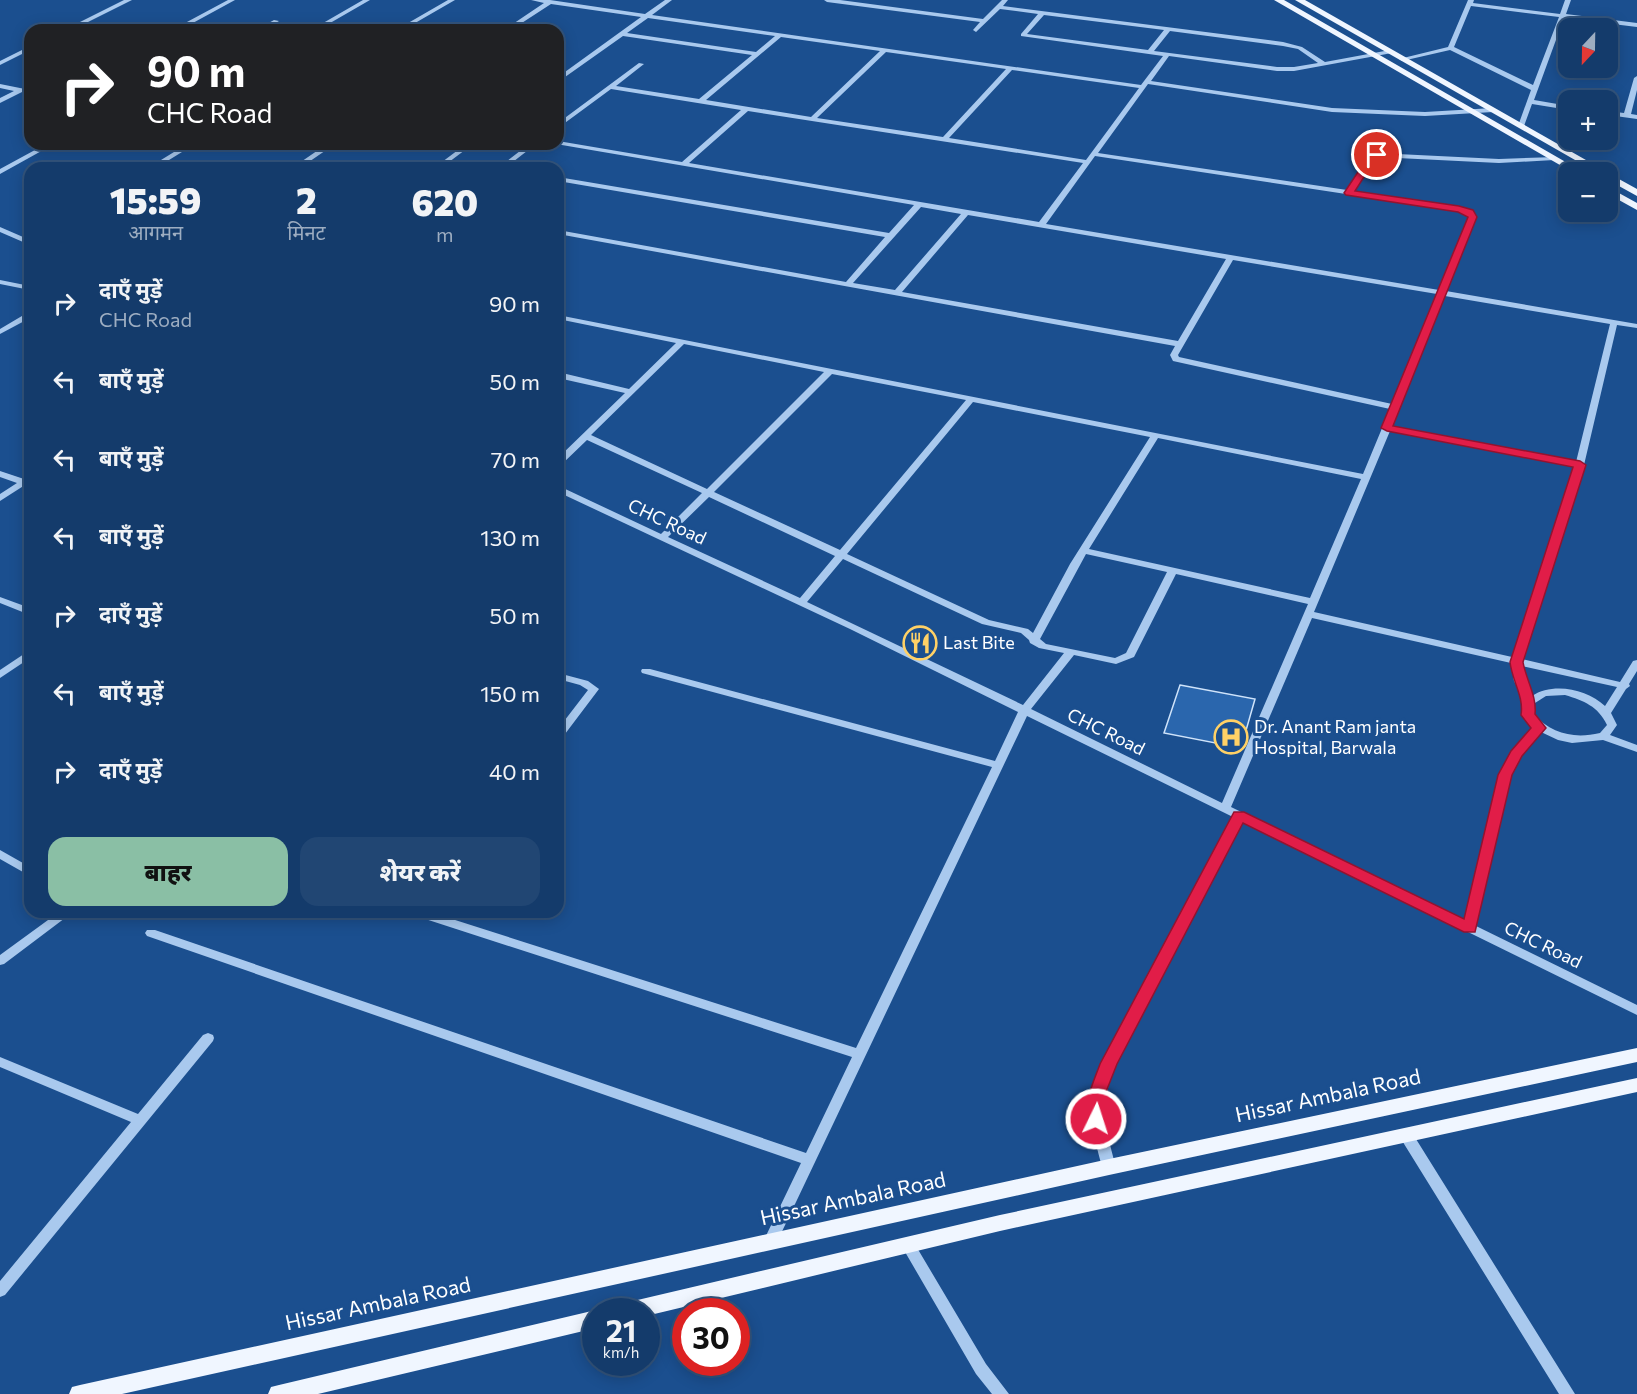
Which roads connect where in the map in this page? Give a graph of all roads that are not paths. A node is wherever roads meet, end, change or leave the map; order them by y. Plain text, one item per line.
1 (129, 0) edge
2 (232, 0) edge
3 (366, 0) edge
4 (452, 0) edge
5 (534, 0) edge
6 (669, 0) edge
7 (826, 0) edge
8 (1005, 0) edge
9 (1278, 0) edge
10 (1299, 0) edge
11 (1568, 0) edge
12 (550, 2) junction
13 (1470, 2) edge
14 (998, 7) junction
15 (1042, 13) junction
16 (647, 16) junction
17 (1560, 16) junction
18 (276, 21) dead end
19 (984, 21) junction
20 (79, 24) edge
21 (186, 24) edge
22 (270, 24) edge
23 (324, 24) edge
24 (410, 24) edge
25 (516, 24) edge
26 (1637, 25) edge
27 (976, 30) dead end
28 (1168, 30) junction
29 (622, 34) junction
30 (780, 35) junction
31 (1451, 48) junction
32 (885, 50) junction
33 (24, 51) edge
34 (1390, 52) junction
35 (1149, 53) junction
36 (758, 54) junction
37 (1374, 55) junction
38 (1166, 56) junction
39 (1402, 59) junction
40 (0, 63) edge
41 (641, 64) dead end
42 (1324, 64) junction
43 (1011, 69) junction
44 (564, 76) edge
45 (1637, 78) edge
46 (1144, 85) junction
47 (0, 86) edge
48 (610, 87) junction
49 (1535, 89) junction
50 (21, 90) junction
51 (24, 91) edge
52 (0, 101) edge
53 (701, 101) junction
54 (1531, 102) junction
55 (1558, 106) edge
56 (747, 108) junction
57 (1493, 110) junction
58 (1470, 111) junction
59 (1618, 115) edge
60 (1627, 116) junction
61 (1637, 117) edge
62 (812, 119) junction
63 (564, 122) edge
64 (1521, 126) junction
65 (944, 140) junction
66 (564, 144) edge
67 (40, 150) edge
68 (182, 150) edge
69 (323, 150) edge
70 (462, 150) edge
71 (525, 150) edge
72 (1093, 154) junction
73 (1554, 159) junction
74 (161, 162) edge
75 (304, 162) edge
76 (445, 162) edge
77 (509, 162) edge
78 (1087, 162) junction
79 (1560, 162) edge
80 (1584, 162) edge
81 (683, 165) junction
82 (0, 172) edge
83 (564, 180) edge
84 (1618, 182) edge
85 (1349, 193) junction
86 (1637, 193) edge
87 (1618, 196) edge
88 (919, 204) junction
89 (1637, 207) edge
90 (966, 212) junction
91 (1041, 225) junction
92 (0, 229) edge
93 (564, 233) edge
94 (891, 236) junction
95 (24, 239) edge
96 (1231, 257) junction
97 (0, 282) edge
98 (848, 284) junction
99 (24, 287) edge
100 (897, 293) junction
101 (1442, 293) junction
102 (24, 318) edge
103 (564, 318) edge
104 (1614, 322) junction
105 (1637, 326) edge
106 (0, 332) edge
107 (682, 342) junction
108 (1180, 344) junction
109 (830, 371) junction
110 (564, 376) edge
111 (632, 392) junction
112 (971, 399) junction
113 (1395, 407) junction
114 (1387, 428) junction
115 (1156, 435) junction
116 (586, 436) junction
117 (564, 457) edge
118 (1580, 465) junction
119 (0, 474) edge
120 (1367, 477) junction
121 (24, 482) edge
122 (24, 485) edge
123 (564, 492) edge
124 (708, 492) junction
125 (0, 498) edge
126 (662, 538) junction
127 (1084, 551) junction
128 (841, 554) junction
129 (1173, 571) junction
130 (0, 600) edge
131 (1314, 602) junction
132 (801, 603) junction
133 (24, 610) edge
134 (1309, 614) junction
135 (1034, 642) junction
136 (1071, 652) junction
137 (24, 657) edge
138 (1516, 662) junction
139 (1637, 663) edge
140 (646, 671) dead end
141 (0, 675) edge
142 (564, 678) edge
143 (1625, 686) junction
144 (1530, 702) junction
145 (1024, 711) junction
146 (1607, 711) junction
147 (564, 727) edge
148 (1539, 728) junction
149 (1604, 736) junction
150 (1637, 749) edge
151 (998, 765) junction
152 (1225, 809) junction
153 (1239, 816) junction
154 (0, 854) edge
155 (24, 868) edge
156 (59, 918) edge
157 (436, 918) edge
158 (1470, 928) junction
159 (151, 933) dead end
160 (0, 961) edge
161 (1637, 1010) edge
162 (208, 1038) dead end
163 (859, 1054) junction
164 (1637, 1055) edge
165 (0, 1062) edge
166 (1637, 1085) edge
167 (139, 1120) junction
168 (1406, 1135) junction
169 (809, 1160) junction
170 (1109, 1167) junction
171 (770, 1242) junction
172 (908, 1245) junction
173 (0, 1291) edge
174 (660, 1303) edge
175 (582, 1323) edge
176 (317, 1390) edge
177 (80, 1394) edge
178 (279, 1394) edge
179 (1000, 1394) edge
180 (1567, 1394) edge

1 - 20 street
2 - 21 street
3 - 23 street
4 - 24 street
5 - 12 street
6 - 16 street
7 - 19 street
8 - 14 street
9 - 37 main road
10 - 34 main road
11 - 17 street
12 - 16 street
12 - 25 street
13 - 17 street
13 - 31 street
14 - 15 street
14 - 19 street
15 - 28 street
15 - 35 street
16 - 29 street
16 - 30 street
17 - 26 street
17 - 49 street
18 - 22 street
19 - 27 street
28 - 35 street
28 - 42 street
29 - 36 street
29 - 44 street
30 - 32 street
30 - 36 street
31 - 39 street
31 - 49 street
32 - 43 street
32 - 62 street
33 - 40 street
34 - 37 street
34 - 39 main road
35 - 38 street
36 - 53 street
37 - 42 street
37 - 58 main road
38 - 42 street
38 - 46 street
39 - 57 main road
41 - 48 street
43 - 46 street
43 - 65 street
45 - 60 street
46 - 58 street
46 - 72 street
47 - 50 street
48 - 53 street
48 - 63 street
49 - 54 street
50 - 51 street
50 - 52 street
53 - 56 street
54 - 55 street
54 - 64 street
56 - 62 street
56 - 81 street
57 - 58 street
57 - 64 main road
58 - 73 main road
59 - 60 street
60 - 61 street
62 - 65 street
64 - 80 main road
65 - 78 street
66 - 81 street
67 - 82 street
68 - 74 street
69 - 75 street
70 - 76 street
71 - 77 street
72 - 78 street
72 - 85 street
73 - 79 main road
73 - 85 street
78 - 91 street
81 - 88 street
83 - 94 street
84 - 86 main road
85 - 101 street
87 - 89 main road
88 - 90 street
88 - 94 street
90 - 91 street
90 - 100 street
91 - 96 street
92 - 95 street
93 - 98 street
94 - 98 street
96 - 101 street
96 - 108 street
97 - 99 street
98 - 100 street
100 - 108 street
101 - 104 street
101 - 113 street
102 - 106 street
103 - 107 street
104 - 105 street
104 - 118 street
107 - 109 street
107 - 111 street
108 - 113 street
109 - 112 street
109 - 124 street
110 - 111 street
111 - 116 street
112 - 115 street
112 - 128 street
113 - 114 street
114 - 118 street
114 - 120 street
115 - 120 street
115 - 127 street
116 - 117 street
116 - 124 street
118 - 138 street
119 - 121 street
120 - 131 street
122 - 125 street
123 - 126 street, CHC Road
124 - 126 street
124 - 128 street
126 - 132 street, CHC Road
127 - 129 street
127 - 135 street
128 - 132 street
128 - 135 street
129 - 131 street
129 - 136 street
130 - 133 street
131 - 134 street
132 - 145 street, CHC Road
134 - 138 street
134 - 152 street
135 - 136 street
136 - 145 street
137 - 141 street
138 - 143 street
138 - 144 street
139 - 143 street
140 - 151 street
142 - 147 street
143 - 146 street
144 - 146 street
144 - 148 street
145 - 151 street
145 - 152 street, CHC Road
146 - 149 street
148 - 149 street
148 - 158 street
149 - 150 street
151 - 163 street
152 - 153 street, CHC Road
153 - 158 street, CHC Road
153 - 170 street
154 - 155 street
156 - 160 street
157 - 163 street
158 - 161 street, CHC Road
159 - 169 street
162 - 167 street
163 - 169 street
164 - 170 main road, Hissar Ambala Road
165 - 167 street
166 - 168 main road
167 - 173 street
168 - 172 main road
168 - 180 street
169 - 171 street
170 - 171 main road, Hissar Ambala Road
171 - 177 main road, Hissar Ambala Road
172 - 174 main road
172 - 179 street
175 - 176 main road
176 - 178 main road

